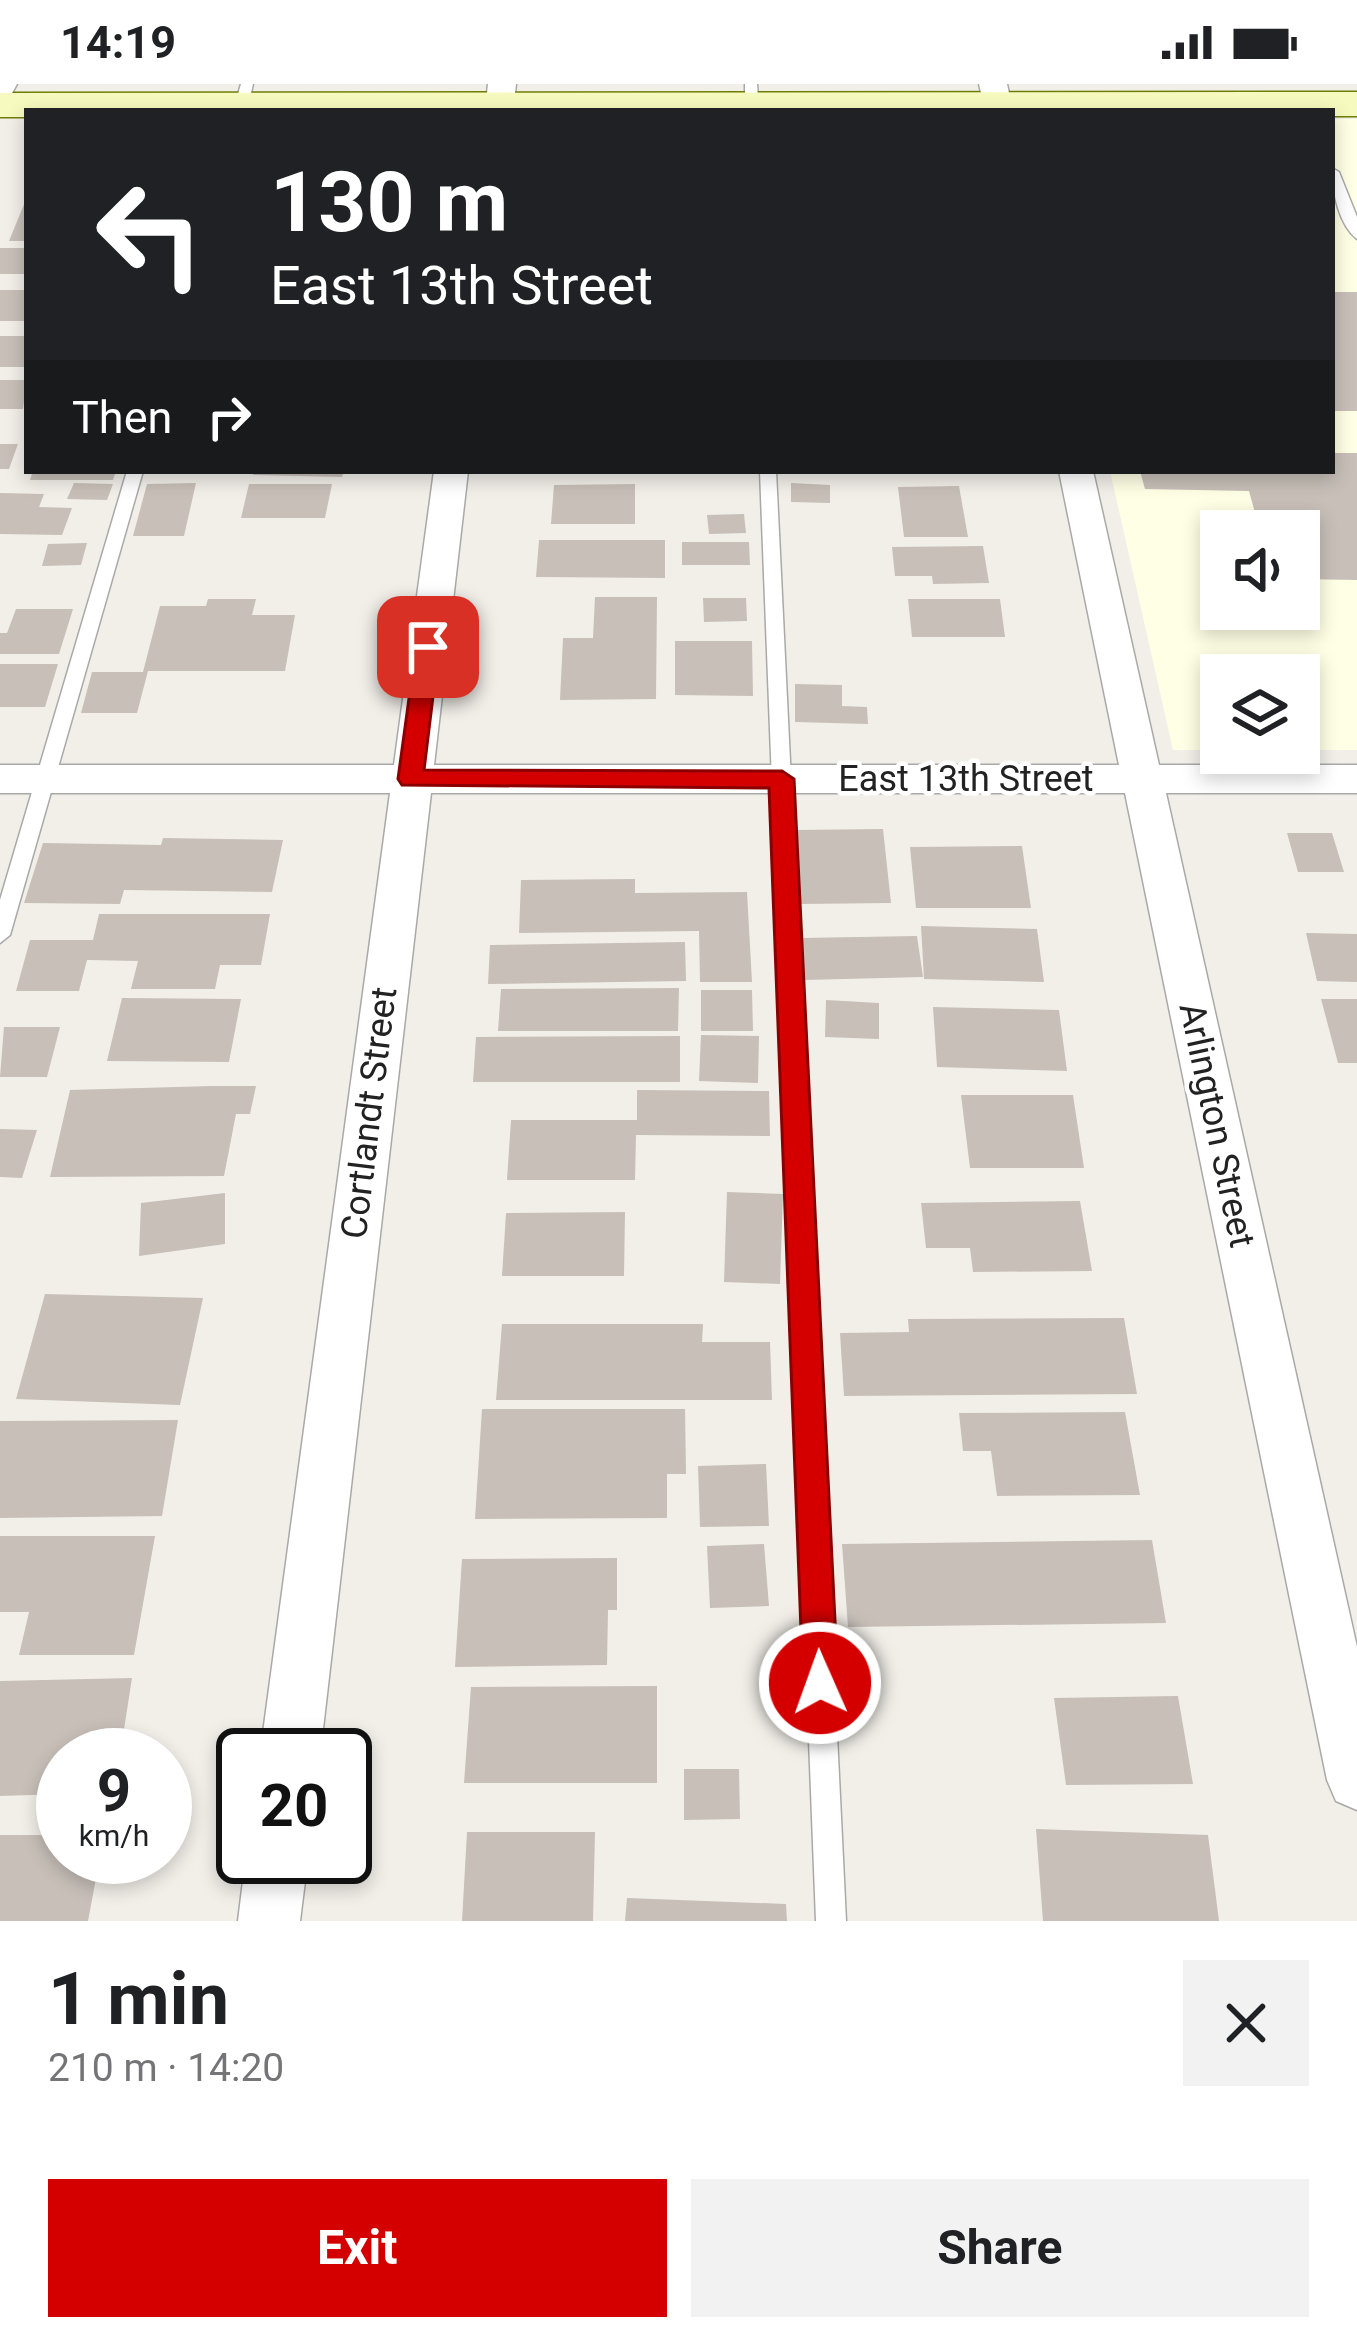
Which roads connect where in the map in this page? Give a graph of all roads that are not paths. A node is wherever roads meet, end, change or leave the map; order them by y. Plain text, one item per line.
1 (243, 100) edge
2 (500, 100) edge
3 (751, 100) edge
4 (997, 100) edge
5 (1357, 104) edge
6 (0, 105) edge
7 (1307, 108) edge
8 (1335, 180) edge
9 (1340, 192) junction
10 (1357, 192) edge
11 (1353, 215) edge
12 (1357, 235) edge
13 (134, 474) edge
14 (451, 474) edge
15 (768, 474) edge
16 (1077, 474) edge
17 (0, 778) edge
18 (46, 778) junction
19 (410, 779) junction
20 (782, 779) junction
21 (1143, 779) junction
22 (1357, 779) edge
23 (0, 935) edge
24 (293, 1728) edge
25 (1357, 1780) edge
26 (274, 1884) edge
27 (269, 1921) edge
28 (831, 1921) edge

1 - 2 street
1 - 6 street
2 - 3 street
3 - 4 street
4 - 7 street
5 - 7 street
8 - 9 lane
9 - 10 lane
9 - 11 lane
11 - 12 lane
13 - 18 lane
14 - 19 street, Cortlandt Street
15 - 20 lane
16 - 21 street, Arlington Street
17 - 18 street, East 13th Street
18 - 19 street, East 13th Street
18 - 23 lane
19 - 20 street, East 13th Street
19 - 24 street, Cortlandt Street
20 - 21 street, East 13th Street
20 - 28 lane
21 - 22 street, East 13th Street
21 - 25 street, Arlington Street
26 - 27 street

